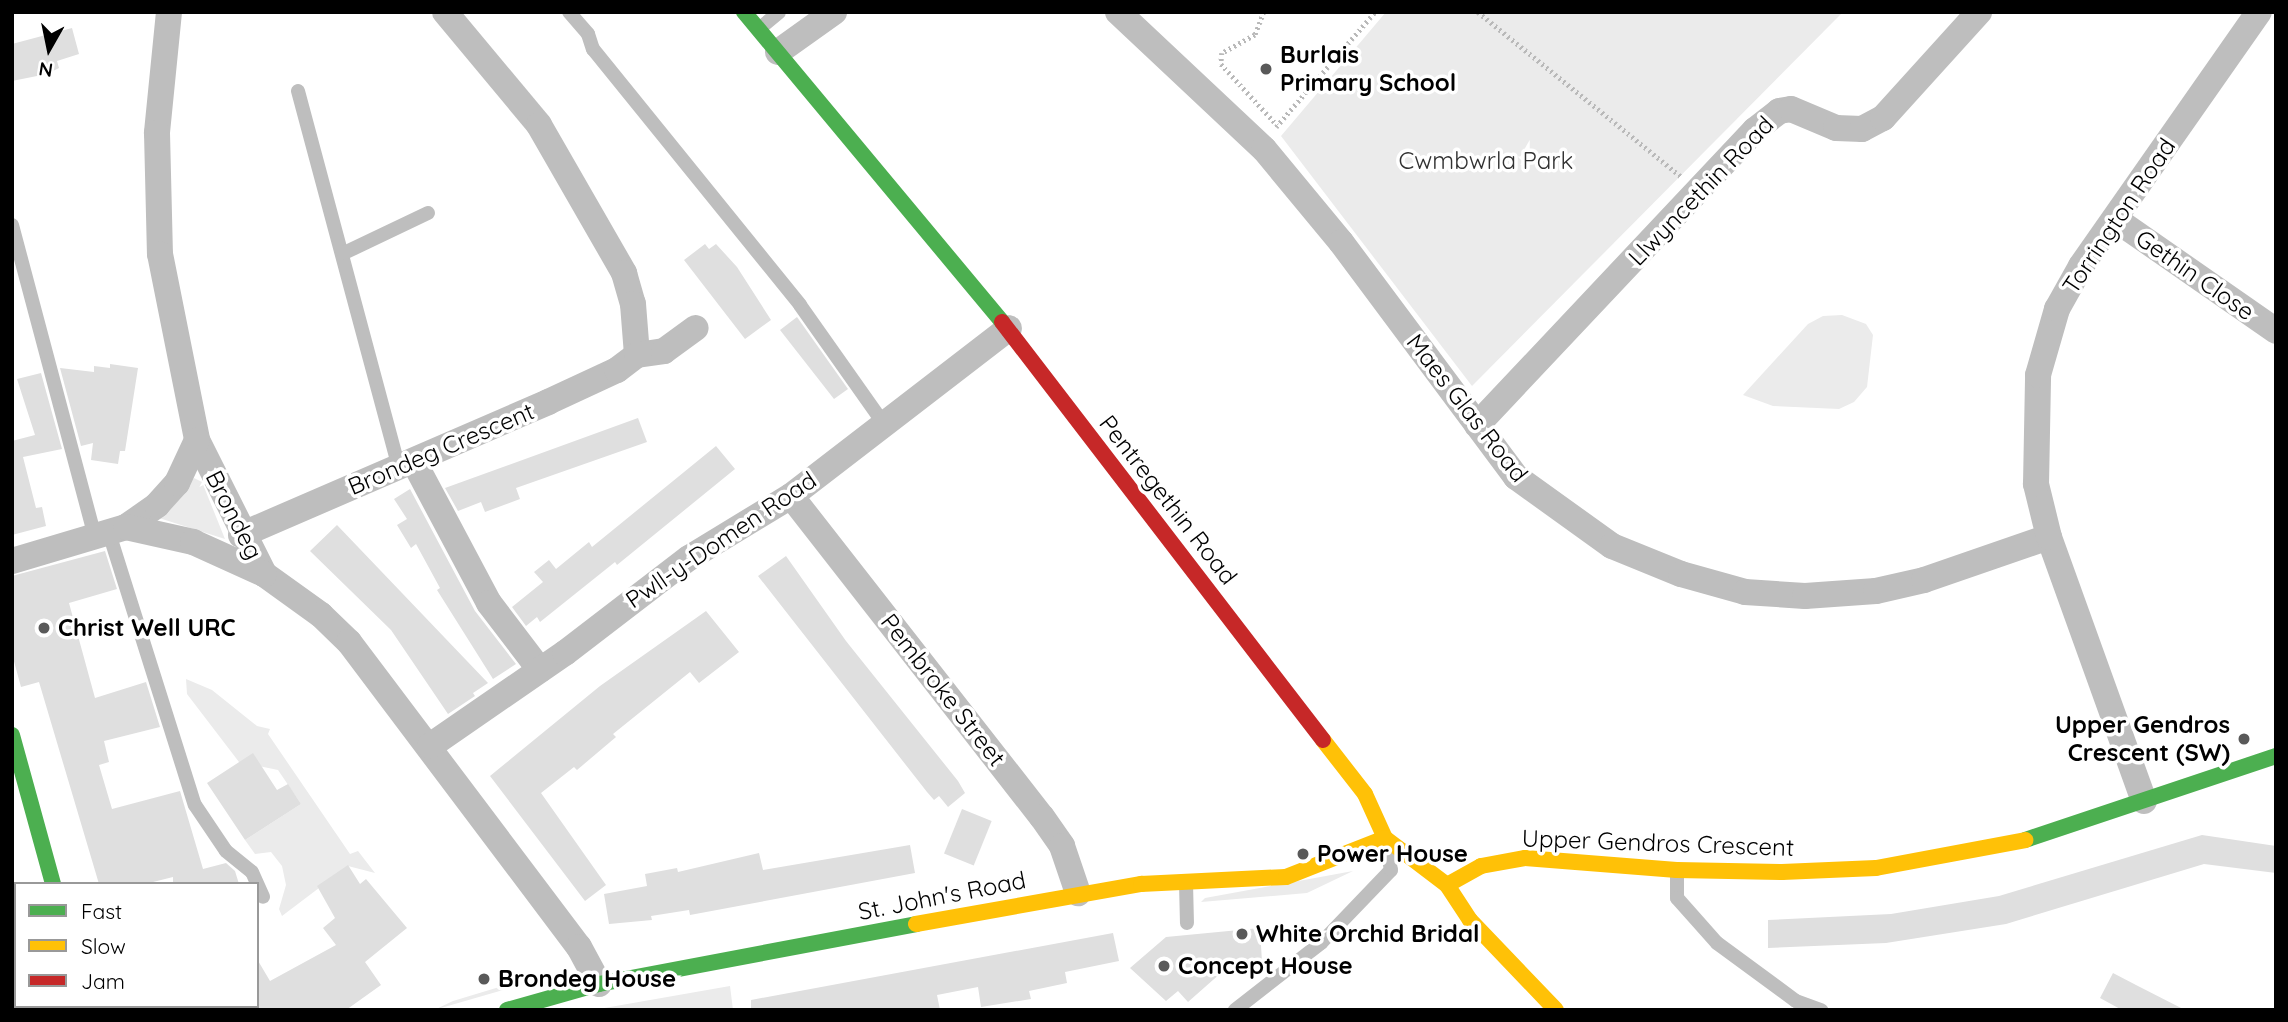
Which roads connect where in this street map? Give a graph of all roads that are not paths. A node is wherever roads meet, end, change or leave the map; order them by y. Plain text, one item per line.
1 (169, 12) edge
2 (445, 12) edge
3 (569, 12) edge
4 (744, 12) edge
5 (779, 12) edge
6 (834, 12) edge
7 (1118, 12) edge
8 (1979, 12) edge
9 (2259, 12) edge
10 (758, 29) junction
11 (778, 52) junction
12 (298, 91) dead end
13 (428, 213) dead end
14 (2115, 219) junction
15 (12, 225) edge
16 (344, 253) junction
17 (696, 328) dead end
18 (1009, 328) junction
19 (2276, 331) edge
20 (637, 355) junction
21 (884, 424) junction
22 (1477, 425) junction
23 (197, 440) junction
24 (407, 465) junction
25 (791, 496) junction
26 (110, 532) junction
27 (241, 535) junction
28 (2049, 537) junction
29 (12, 561) edge
30 (264, 574) junction
31 (540, 670) junction
32 (12, 735) edge
33 (430, 746) junction
34 (2276, 756) edge
35 (2144, 801) junction
36 (1385, 838) junction
37 (1677, 870) junction
38 (53, 882) edge
39 (257, 882) edge
40 (1186, 883) junction
41 (1447, 886) junction
42 (259, 887) edge
43 (1078, 893) junction
44 (263, 897) dead end
45 (1187, 923) dead end
46 (598, 984) junction
47 (550, 1004) edge
48 (507, 1010) edge
49 (1235, 1010) edge
50 (1556, 1010) edge
51 (1821, 1010) edge

1 - 23 street, Brondeg
2 - 20 street
3 - 21 lane
4 - 10 street, Pentregethin Road
5 - 10 lane
6 - 11 street
7 - 22 street, Maes Glas Road
8 - 22 street, Llwyncethin Road
9 - 14 street, Torrington Road
10 - 11 street, Pentregethin Road
11 - 18 street, Pentregethin Road
12 - 16 lane
13 - 16 lane
14 - 19 street, Gethin Close
14 - 28 street, Torrington Road
15 - 26 lane
16 - 24 lane
17 - 20 street, Brondeg Crescent
18 - 21 street, Pwll-y-Domen Road
18 - 36 street, Pentregethin Road
20 - 24 street, Brondeg Crescent
21 - 25 street, Pwll-y-Domen Road
22 - 28 street, Maes Glas Road
23 - 26 street
23 - 27 street, Brondeg
24 - 27 street, Brondeg Crescent
24 - 31 street
25 - 31 street, Pwll-y-Domen Road
25 - 43 street, Pembroke Street
26 - 29 street
26 - 30 street
26 - 39 lane
27 - 30 street, Brondeg
28 - 35 street, Torrington Road
30 - 33 street, Brondeg
31 - 33 street, Pwll-y-Domen Road
32 - 38 street
33 - 46 street, Brondeg
34 - 35 street, Upper Gendros Crescent
35 - 37 street, Upper Gendros Crescent
36 - 40 street, St. John's Road
36 - 41 street, Pentregethin Road
36 - 49 lane
37 - 41 street, Upper Gendros Crescent
37 - 51 lane
40 - 43 street, St. John's Road
40 - 45 lane
41 - 50 street, Pentregethin Road
42 - 44 lane
43 - 46 street, St. John's Road
46 - 47 street, St. John's Road
47 - 48 street, St. John's Road

